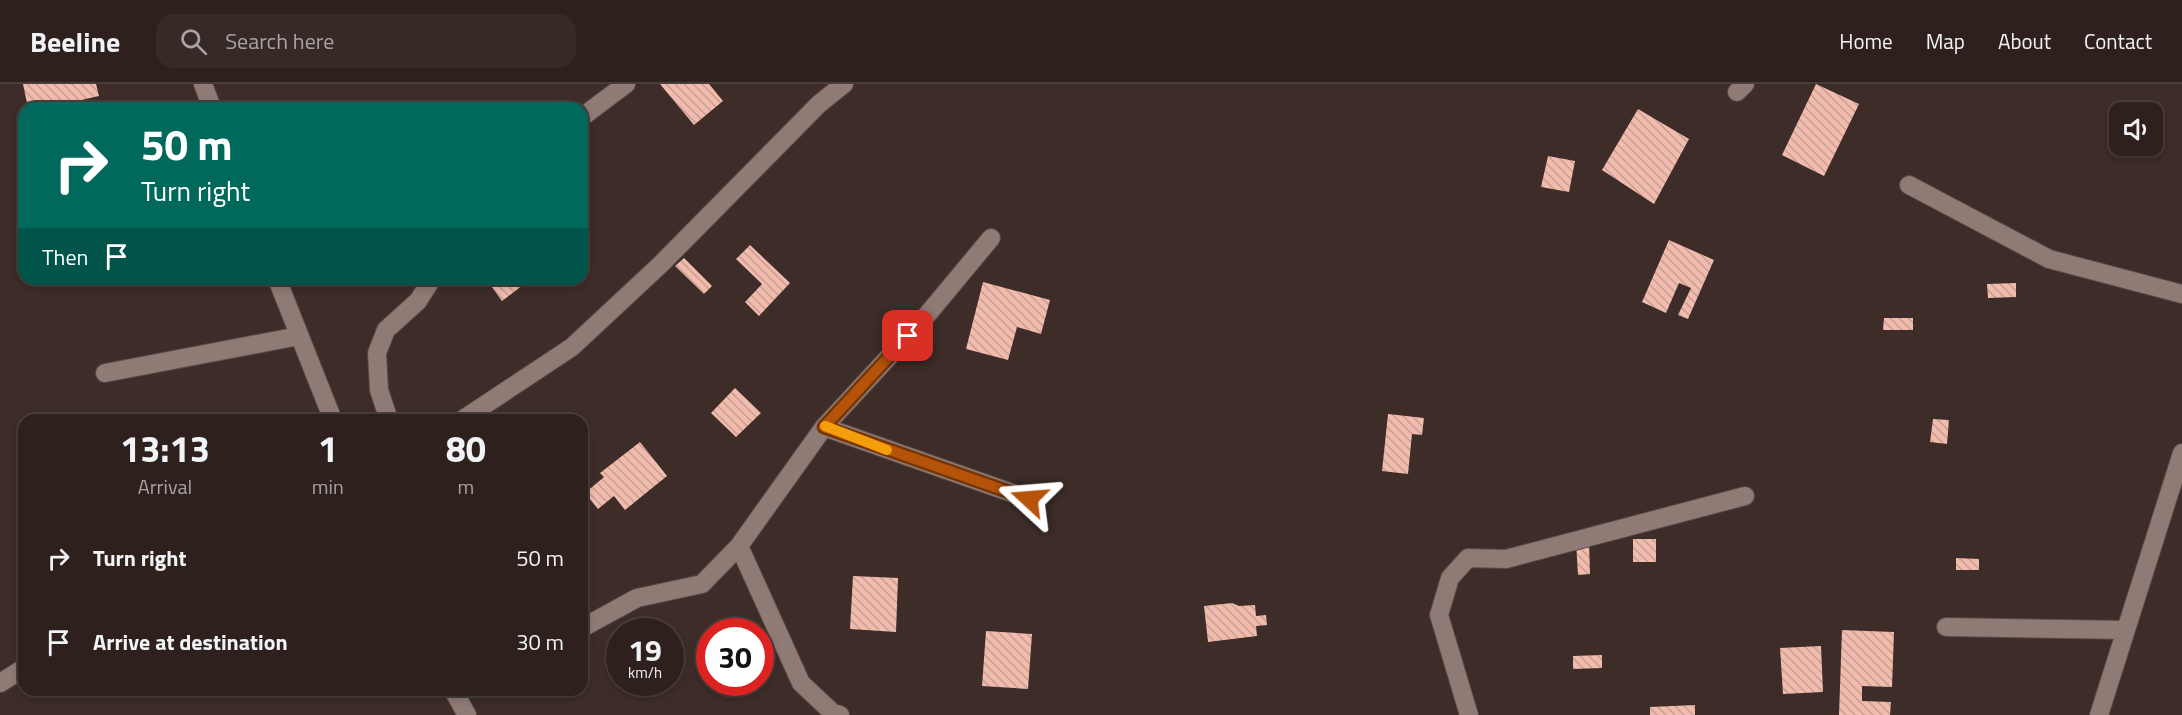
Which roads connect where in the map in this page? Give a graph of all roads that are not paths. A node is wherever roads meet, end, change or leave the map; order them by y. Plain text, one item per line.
1 (203, 84) edge
2 (626, 84) edge
3 (844, 84) edge
4 (210, 102) edge
5 (588, 112) edge
6 (1909, 185) dead end
7 (991, 238) dead end
8 (279, 285) edge
9 (428, 285) edge
10 (2182, 294) edge
11 (299, 336) junction
12 (105, 373) dead end
13 (331, 414) edge
14 (387, 414) edge
15 (471, 414) edge
16 (824, 427) junction
17 (2182, 453) edge
18 (1745, 496) dead end
19 (1029, 499) dead end
20 (739, 546) junction
21 (588, 625) edge
22 (1947, 627) dead end
23 (2126, 630) junction
24 (18, 672) edge
25 (0, 683) edge
26 (460, 696) edge
27 (466, 715) edge
28 (840, 715) edge
29 (1469, 715) edge
30 (2099, 715) edge

1 - 4 street
2 - 5 street
3 - 15 street
6 - 10 street
7 - 16 street
8 - 11 street
9 - 14 street
11 - 12 street
11 - 13 street
16 - 19 street
16 - 20 street
17 - 23 street
18 - 29 street
20 - 21 street
20 - 28 street
22 - 23 street
23 - 30 street
24 - 25 street
26 - 27 street

